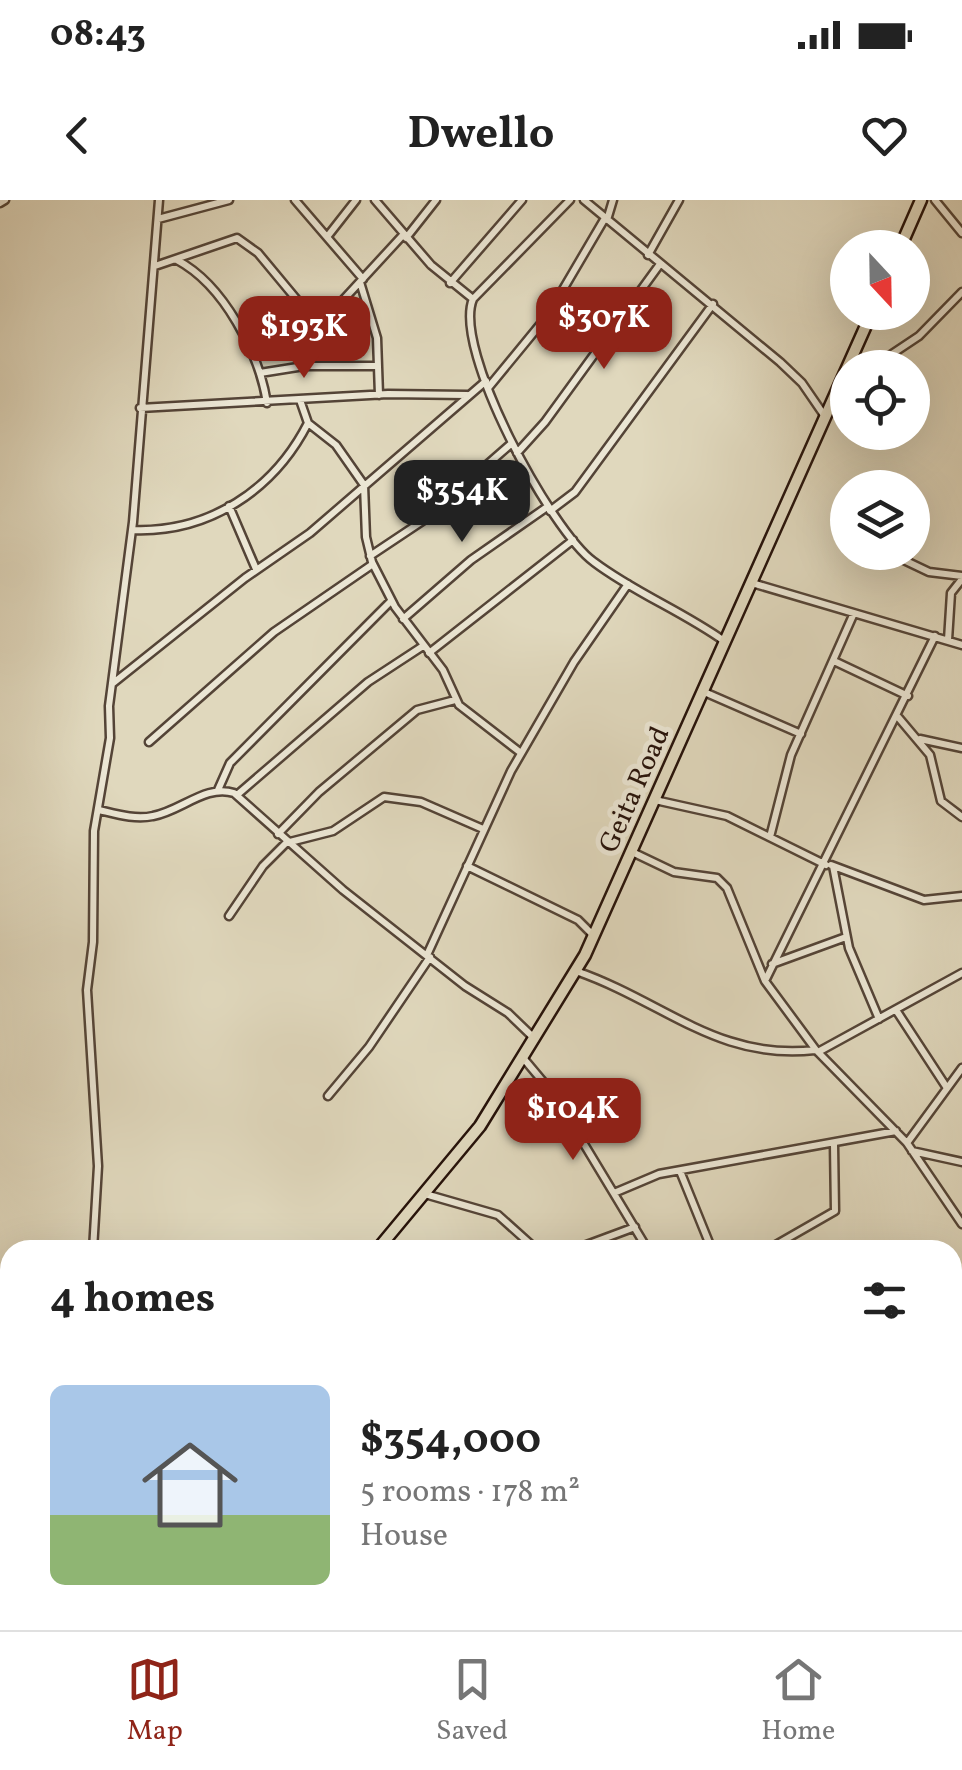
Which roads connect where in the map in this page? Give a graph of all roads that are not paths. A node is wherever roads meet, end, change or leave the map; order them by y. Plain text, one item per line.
1 (158, 200) edge
2 (229, 200) edge
3 (295, 200) edge
4 (356, 200) edge
5 (375, 200) edge
6 (436, 200) edge
7 (522, 200) edge
8 (570, 200) edge
9 (584, 200) edge
10 (613, 200) edge
11 (678, 200) edge
12 (921, 200) edge
13 (935, 200) edge
14 (157, 219) junction
15 (606, 219) junction
16 (908, 230) edge
17 (962, 233) edge
18 (405, 236) junction
19 (327, 237) junction
20 (648, 254) junction
21 (176, 259) junction
22 (660, 264) junction
23 (156, 266) junction
24 (362, 280) junction
25 (450, 283) junction
26 (962, 292) edge
27 (472, 299) junction
28 (712, 304) junction
29 (317, 324) junction
30 (898, 350) edge
31 (305, 351) dead end
32 (378, 366) junction
33 (260, 373) junction
34 (487, 385) junction
35 (379, 395) junction
36 (468, 395) junction
37 (300, 400) junction
38 (267, 403) junction
39 (830, 404) edge
40 (140, 408) junction
41 (824, 415) junction
42 (308, 423) junction
43 (512, 443) junction
44 (516, 453) junction
45 (364, 485) junction
46 (229, 506) junction
47 (548, 509) junction
48 (132, 530) junction
49 (573, 540) junction
50 (372, 560) junction
51 (256, 569) junction
52 (925, 570) edge
53 (962, 578) edge
54 (752, 582) junction
55 (628, 584) junction
56 (391, 601) junction
57 (854, 613) junction
58 (403, 618) junction
59 (935, 636) junction
60 (948, 640) junction
61 (725, 642) junction
62 (962, 645) edge
63 (423, 646) junction
64 (429, 654) junction
65 (834, 662) junction
66 (112, 684) junction
67 (702, 691) junction
68 (908, 696) junction
69 (456, 700) junction
70 (898, 717) junction
71 (801, 734) junction
72 (917, 739) junction
73 (150, 742) dead end
74 (962, 748) edge
75 (521, 753) junction
76 (218, 790) junction
77 (236, 796) junction
78 (652, 800) junction
79 (99, 810) junction
80 (962, 816) edge
81 (483, 829) junction
82 (278, 834) junction
83 (770, 837) junction
84 (286, 843) junction
85 (630, 850) junction
86 (828, 864) junction
87 (467, 866) junction
88 (962, 896) edge
89 (229, 916) dead end
90 (594, 935) junction
91 (846, 937) junction
92 (428, 956) junction
93 (772, 964) junction
94 (576, 970) junction
95 (962, 973) edge
96 (765, 981) junction
97 (896, 1010) junction
98 (879, 1019) junction
99 (536, 1040) junction
100 (817, 1051) junction
101 (524, 1058) junction
102 (962, 1068) edge
103 (947, 1088) junction
104 (328, 1096) dead end
105 (896, 1131) junction
106 (834, 1144) junction
107 (909, 1147) junction
108 (962, 1162) edge
109 (680, 1170) junction
110 (425, 1194) junction
111 (614, 1194) junction
112 (962, 1224) edge
113 (634, 1227) junction
114 (94, 1240) edge
115 (386, 1240) edge
116 (526, 1240) edge
117 (600, 1240) edge
118 (642, 1240) edge
119 (708, 1240) edge
120 (784, 1240) edge

1 - 14 street
2 - 14 street
3 - 19 street
4 - 19 street
5 - 18 street
6 - 18 street
7 - 25 street
8 - 27 street
9 - 15 street
10 - 15 street
11 - 20 street
12 - 16 highway
13 - 17 street
14 - 23 street
15 - 20 street
15 - 34 street
18 - 24 street
18 - 25 street
19 - 24 street
20 - 22 street
21 - 23 street
21 - 29 street
21 - 33 street
22 - 28 street
22 - 44 street
23 - 40 street
24 - 29 street
24 - 32 street
25 - 27 street
26 - 30 street
27 - 34 street
28 - 41 street
28 - 47 street
29 - 31 street
32 - 33 street
32 - 35 street
33 - 38 street
34 - 36 street
34 - 43 street
35 - 36 street
35 - 37 street
36 - 45 street
37 - 38 street
37 - 42 street
38 - 40 street
39 - 41 highway, Geita Road
40 - 48 street
41 - 54 highway, Geita Road
42 - 45 street
42 - 46 street
43 - 44 street
43 - 50 street
44 - 47 street
45 - 50 street
45 - 51 street
46 - 48 street
46 - 51 street
47 - 49 street
47 - 58 street
48 - 66 street
49 - 55 street
49 - 64 street
50 - 56 street
50 - 73 street
51 - 66 street
52 - 53 street
53 - 60 street
54 - 57 street
54 - 61 highway, Geita Road
55 - 61 street
55 - 75 street
56 - 58 street
56 - 76 street
57 - 59 street
57 - 65 street
58 - 63 street
59 - 60 street
59 - 68 street
60 - 62 street
61 - 67 highway, Geita Road
63 - 64 street
63 - 77 street
64 - 69 street
65 - 68 street
65 - 71 street
66 - 79 street
67 - 71 street
67 - 78 highway, Geita Road
68 - 70 street
69 - 75 street
69 - 82 street
70 - 72 street
70 - 86 street
71 - 83 street
72 - 74 street
72 - 80 street
75 - 81 street
76 - 77 street
76 - 79 street
77 - 82 street
78 - 83 street
78 - 85 highway, Geita Road
79 - 114 street
81 - 84 street
81 - 87 street
82 - 84 street
83 - 86 street
84 - 89 street
84 - 92 street
85 - 90 highway, Geita Road
85 - 96 street
86 - 88 street
86 - 91 street
86 - 93 street
87 - 90 street
87 - 92 street
90 - 94 highway, Geita Road
91 - 93 street
91 - 98 street
92 - 99 street
92 - 104 street
93 - 96 street
94 - 99 highway, Geita Road
94 - 100 street
95 - 97 street
96 - 100 street
97 - 98 street
97 - 103 street
98 - 100 street
99 - 101 highway, Geita Road
100 - 105 street
101 - 110 highway, Geita Road
101 - 111 street
102 - 103 street
103 - 107 street
105 - 106 street
105 - 107 street
106 - 109 street
106 - 120 street
107 - 108 street
107 - 112 street
109 - 111 street
109 - 119 street
110 - 115 highway, Geita Road
110 - 116 street
111 - 113 street
113 - 117 street
113 - 118 street

